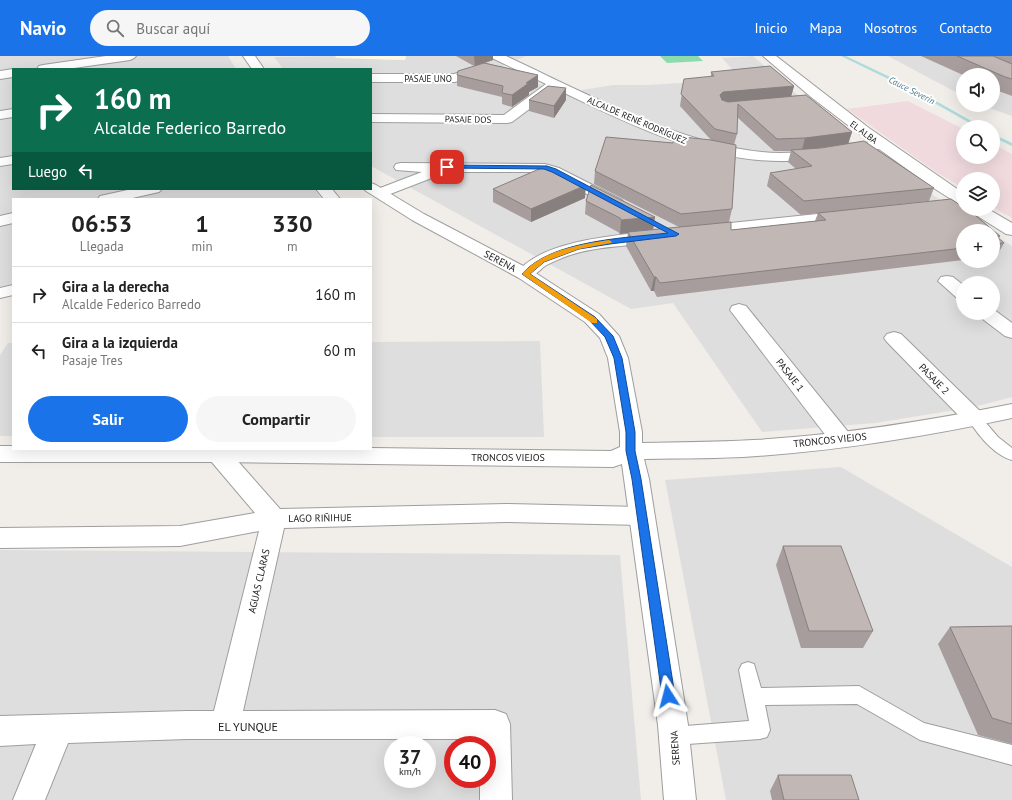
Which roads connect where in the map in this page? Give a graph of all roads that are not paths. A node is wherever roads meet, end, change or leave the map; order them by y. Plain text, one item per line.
1 (130, 56) edge
2 (249, 56) edge
3 (770, 56) edge
4 (502, 58) edge
5 (50, 68) edge
6 (257, 68) edge
7 (12, 74) edge
8 (0, 75) edge
9 (372, 78) edge
10 (554, 84) junction
11 (822, 100) junction
12 (807, 102) edge
13 (12, 113) edge
14 (0, 115) edge
15 (372, 118) edge
16 (881, 145) junction
17 (12, 160) edge
18 (0, 162) edge
19 (401, 167) dead end
20 (447, 167) junction
21 (149, 190) edge
22 (325, 190) edge
23 (377, 195) edge
24 (956, 196) edge
25 (111, 198) edge
26 (331, 198) edge
27 (629, 210) edge
28 (862, 214) edge
29 (989, 216) edge
30 (12, 218) edge
31 (0, 221) edge
32 (1012, 230) edge
33 (525, 274) junction
34 (947, 281) dead end
35 (956, 288) edge
36 (12, 290) edge
37 (0, 293) edge
38 (738, 310) dead end
39 (996, 320) edge
40 (1012, 332) edge
41 (894, 338) dead end
42 (1012, 411) edge
43 (975, 419) junction
44 (841, 439) junction
45 (630, 451) junction
46 (105, 452) edge
47 (294, 452) edge
48 (0, 454) edge
49 (218, 454) junction
50 (1012, 456) edge
51 (641, 516) junction
52 (274, 519) junction
53 (0, 538) edge
54 (748, 670) dead end
55 (753, 697) junction
56 (225, 726) junction
57 (58, 730) junction
58 (0, 731) edge
59 (672, 736) junction
60 (1012, 755) edge
61 (29, 800) edge
62 (496, 800) edge
63 (680, 800) edge

1 - 5 street
2 - 6 street
3 - 11 street, EL ALBA
4 - 9 street, PASAJE UNO
4 - 10 street, ALCALDE RENÉ RODRÍGUEZ
7 - 8 street
10 - 15 street, PASAJE DOS
10 - 16 street, ALCALDE RENÉ RODRÍGUEZ
11 - 12 street
11 - 16 street, EL ALBA
13 - 14 street
16 - 24 street, EL ALBA
17 - 18 street
19 - 20 street
20 - 23 street
20 - 27 street
21 - 25 street
22 - 26 street
23 - 33 street, SERENA
28 - 33 street
29 - 32 street
30 - 31 street
33 - 45 street, SERENA
34 - 35 street
36 - 37 street
38 - 44 street, PASAJE 1
39 - 40 street
41 - 43 street, PASAJE 2
42 - 43 street, TRONCOS VIEJOS
43 - 44 street, TRONCOS VIEJOS
43 - 50 lane
44 - 45 street, TRONCOS VIEJOS
45 - 47 street, TRONCOS VIEJOS
45 - 51 street, SERENA
46 - 48 street, TRONCOS VIEJOS
46 - 49 street, TRONCOS VIEJOS
47 - 49 street, TRONCOS VIEJOS
49 - 52 street
51 - 52 street, LAGO RIÑIHUE
51 - 59 street, SERENA
52 - 53 street, LAGO RIÑIHUE
52 - 56 street, AGUAS CLARAS
54 - 55 lane
55 - 59 lane
55 - 60 lane
56 - 57 street, EL YUNQUE
56 - 62 street, EL YUNQUE
57 - 58 street, EL YUNQUE
57 - 61 street
59 - 63 street, SERENA

